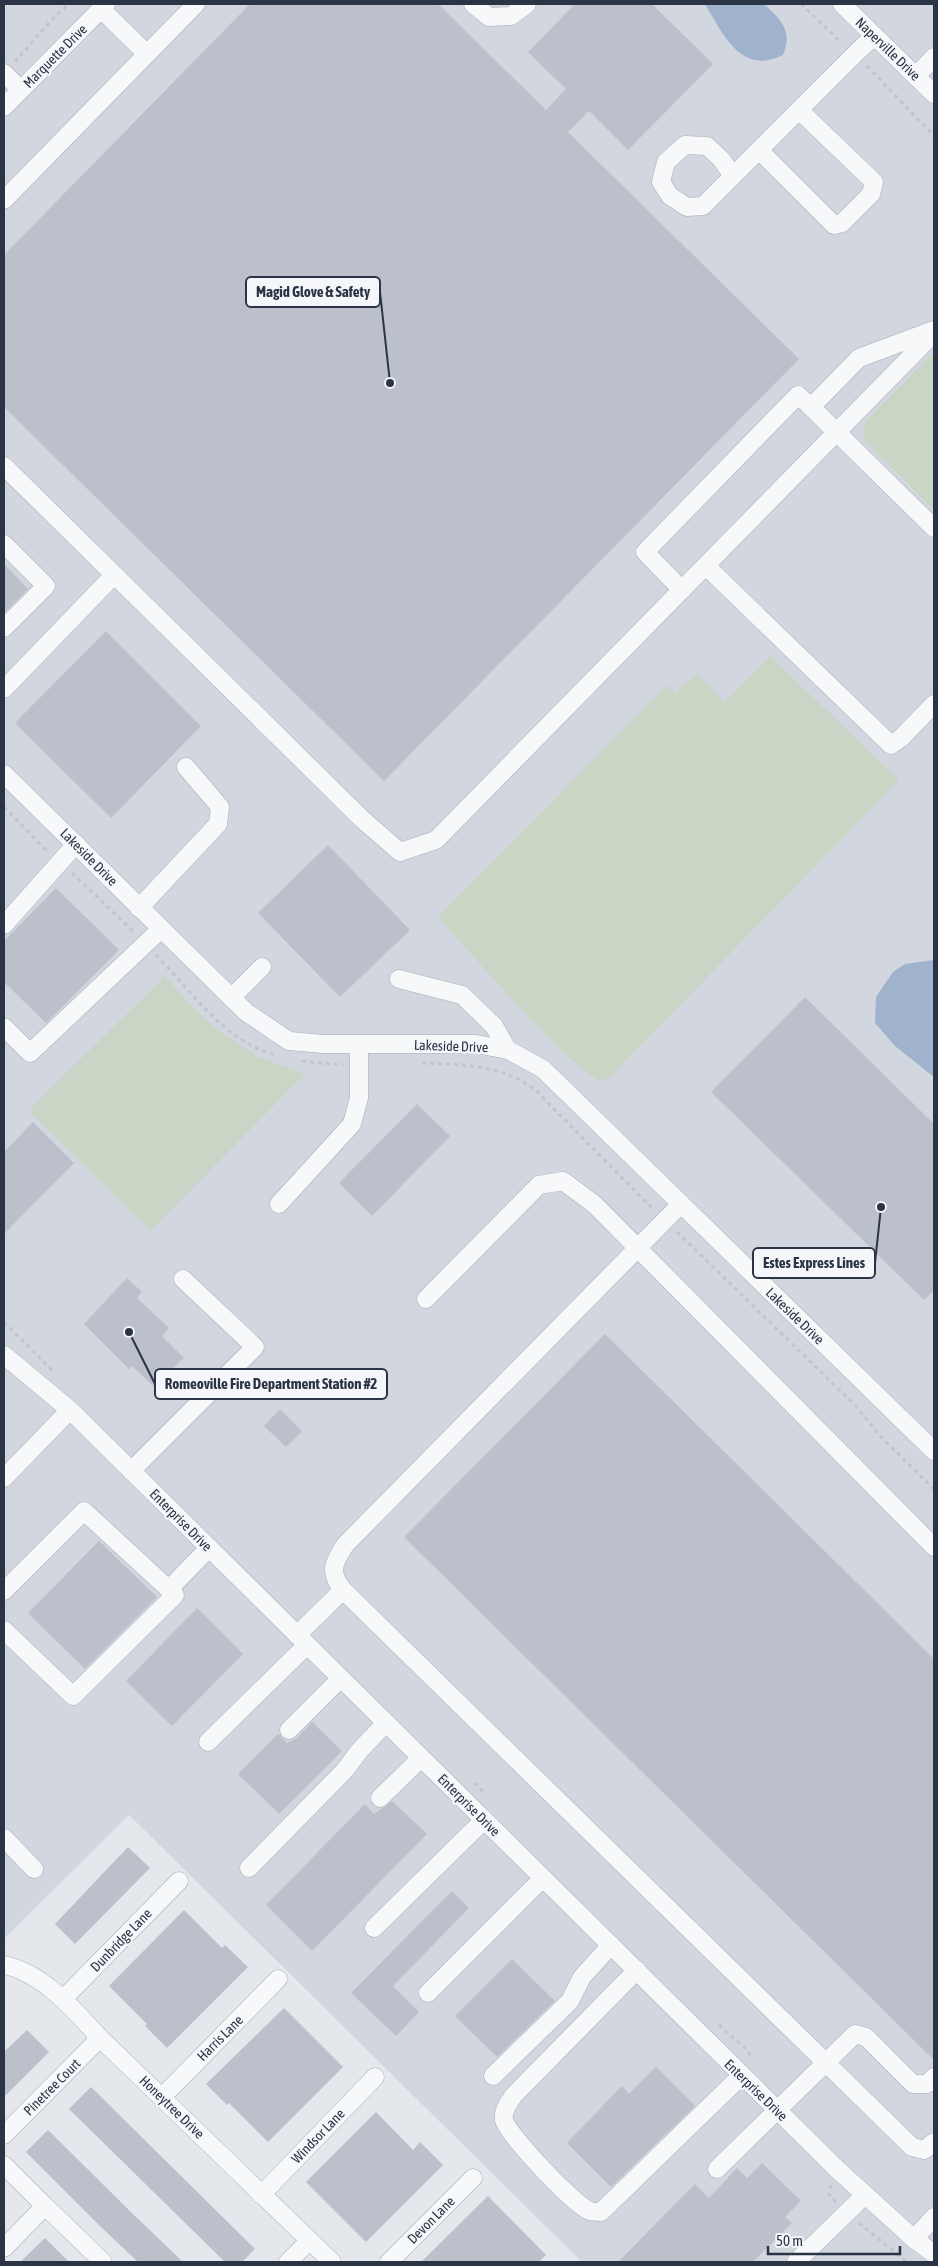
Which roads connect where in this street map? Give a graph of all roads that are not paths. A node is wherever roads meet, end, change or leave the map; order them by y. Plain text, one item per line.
1 (196, 4) edge
2 (473, 4) edge
3 (527, 4) edge
4 (842, 4) edge
5 (103, 6) edge
6 (874, 36) junction
7 (147, 54) junction
8 (934, 58) edge
9 (4, 73) edge
10 (916, 76) junction
11 (21, 90) junction
12 (934, 94) edge
13 (4, 107) edge
14 (799, 110) junction
15 (759, 150) junction
16 (733, 176) dead end
17 (4, 200) edge
18 (934, 331) edge
19 (811, 407) junction
20 (837, 432) junction
21 (4, 466) edge
22 (934, 528) edge
23 (4, 544) edge
24 (706, 566) junction
25 (114, 576) junction
26 (682, 590) junction
27 (4, 628) edge
28 (4, 689) edge
29 (934, 704) edge
30 (186, 767) dead end
31 (4, 774) edge
32 (76, 844) junction
33 (139, 908) junction
34 (4, 926) edge
35 (161, 929) junction
36 (262, 967) dead end
37 (399, 979) dead end
38 (232, 998) junction
39 (4, 1027) edge
40 (359, 1044) junction
41 (507, 1050) junction
42 (279, 1204) dead end
43 (681, 1204) junction
44 (639, 1248) junction
45 (183, 1279) dead end
46 (426, 1299) dead end
47 (4, 1355) edge
48 (70, 1410) junction
49 (934, 1451) edge
50 (131, 1471) junction
51 (4, 1478) edge
52 (934, 1547) edge
53 (209, 1548) junction
54 (169, 1589) junction
55 (343, 1590) junction
56 (4, 1591) edge
57 (4, 1630) edge
58 (302, 1640) junction
59 (341, 1678) junction
60 (386, 1723) junction
61 (289, 1730) dead end
62 (208, 1742) dead end
63 (421, 1758) junction
64 (380, 1798) dead end
65 (484, 1820) junction
66 (4, 1838) edge
67 (249, 1868) dead end
68 (34, 1869) dead end
69 (543, 1878) junction
70 (179, 1881) dead end
71 (374, 1928) dead end
72 (611, 1945) junction
73 (4, 1965) edge
74 (637, 1970) junction
75 (278, 1979) dead end
76 (428, 1993) dead end
77 (64, 1999) junction
78 (100, 2038) junction
79 (825, 2063) junction
80 (493, 2076) dead end
81 (741, 2076) junction
82 (375, 2077) dead end
83 (934, 2077) edge
84 (162, 2097) junction
85 (777, 2111) junction
86 (4, 2135) edge
87 (934, 2142) edge
88 (4, 2165) edge
89 (717, 2170) dead end
90 (473, 2178) dead end
91 (261, 2195) junction
92 (865, 2195) junction
93 (45, 2206) junction
94 (934, 2217) edge
95 (914, 2239) junction
96 (309, 2241) junction
97 (4, 2248) edge
98 (934, 2254) edge
99 (98, 2257) edge
100 (288, 2262) edge
101 (332, 2262) edge
102 (389, 2262) edge
103 (796, 2262) edge

1 - 7 street
2 - 3 street
4 - 6 street, Naperville Drive
5 - 7 street
5 - 11 street, Marquette Drive
6 - 10 street, Naperville Drive
6 - 14 street
7 - 17 street
8 - 10 street
9 - 11 street
10 - 12 street, Naperville Drive
11 - 13 street, Marquette Drive
14 - 15 street
14 - 15 street
15 - 16 street
18 - 19 street
18 - 20 street
19 - 20 street
19 - 26 street
20 - 22 street
20 - 24 street
21 - 25 street
23 - 27 street
24 - 26 street
24 - 29 street
25 - 26 street
25 - 28 street
30 - 33 street
31 - 32 street, Lakeside Drive
32 - 33 street, Lakeside Drive
32 - 34 street
33 - 35 street, Lakeside Drive
35 - 38 street, Lakeside Drive
35 - 39 street
36 - 38 street
37 - 41 street
38 - 40 street, Lakeside Drive
40 - 41 street, Lakeside Drive
40 - 42 street
41 - 43 street, Lakeside Drive
43 - 44 street
43 - 49 street, Lakeside Drive
44 - 46 street
44 - 52 street
44 - 55 street
45 - 50 street
47 - 48 street, Enterprise Drive
48 - 50 street, Enterprise Drive
48 - 51 street
50 - 53 street, Enterprise Drive
53 - 54 street
53 - 58 street, Enterprise Drive
54 - 56 street
54 - 57 street
55 - 58 street
55 - 79 street
58 - 59 street, Enterprise Drive
58 - 62 street
59 - 60 street, Enterprise Drive
59 - 61 street
60 - 63 street, Enterprise Drive
60 - 67 street
63 - 64 street
63 - 65 street, Enterprise Drive
65 - 69 street, Enterprise Drive
65 - 71 street
66 - 68 street
69 - 72 street, Enterprise Drive
69 - 76 street
70 - 77 street, Dunbridge Lane
72 - 74 street, Enterprise Drive
72 - 80 street
73 - 77 street, Honeytree Drive
74 - 81 street, Enterprise Drive
74 - 81 street
75 - 84 street, Harris Lane
77 - 78 street, Honeytree Drive
78 - 84 street, Honeytree Drive
78 - 86 street, Pinetree Court
79 - 83 street
79 - 85 street
79 - 87 street
81 - 85 street, Enterprise Drive
82 - 91 street, Windsor Lane
84 - 91 street, Honeytree Drive
85 - 89 street
85 - 92 street, Enterprise Drive
88 - 93 street
90 - 102 street, Devon Lane
91 - 96 street, Honeytree Drive
92 - 95 street, Enterprise Drive
92 - 103 street
93 - 97 street
93 - 99 street
94 - 95 street
95 - 98 street, Enterprise Drive
96 - 100 street
96 - 101 street, Honeytree Drive

